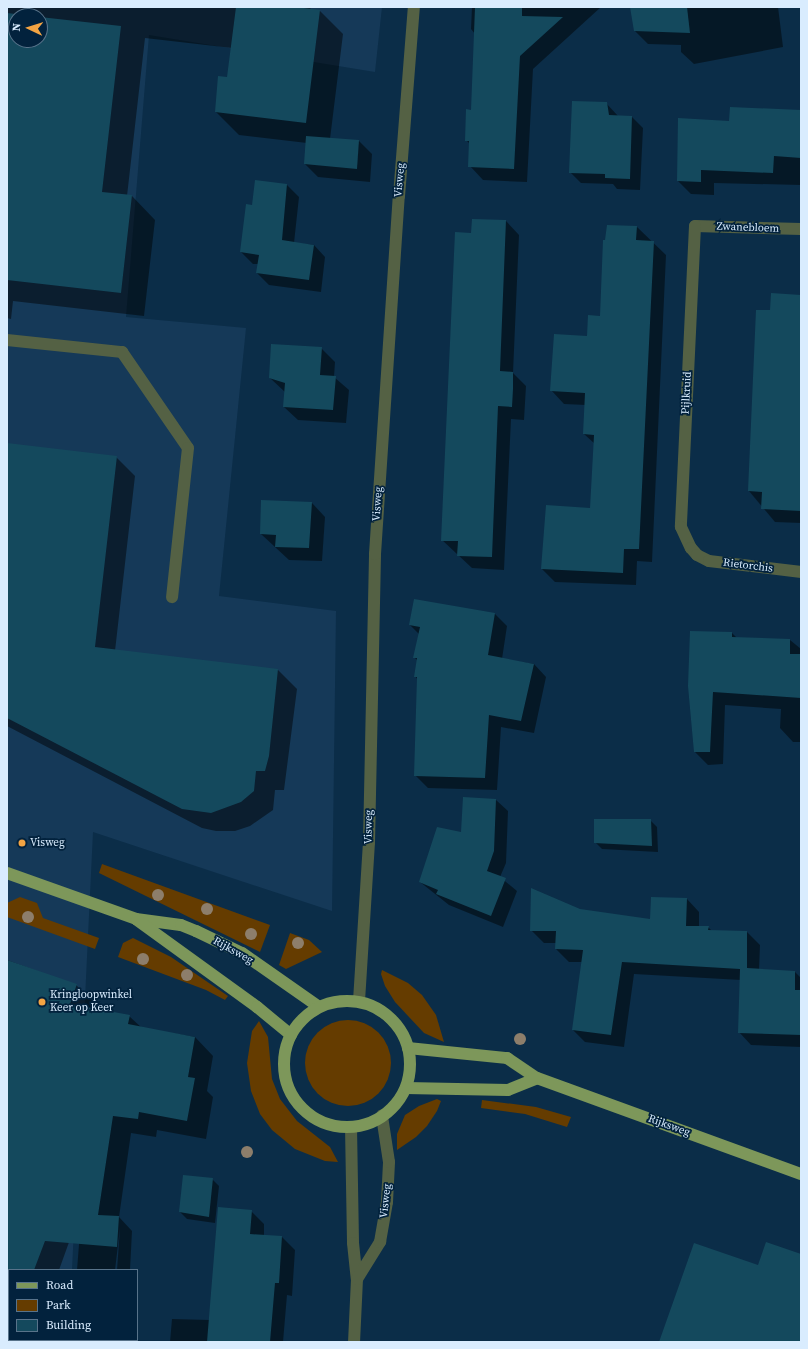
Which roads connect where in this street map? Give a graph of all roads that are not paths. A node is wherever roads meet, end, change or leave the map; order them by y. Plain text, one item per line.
1 (414, 7) edge
2 (695, 226) joint
3 (801, 229) edge
4 (7, 340) edge
5 (697, 555) joint
6 (801, 572) edge
7 (172, 597) dead end
8 (7, 873) edge
9 (136, 919) junction
10 (359, 1001) junction
11 (320, 1007) junction
12 (291, 1035) junction
13 (408, 1048) junction
14 (537, 1078) junction
15 (406, 1088) junction
16 (382, 1116) junction
17 (351, 1126) junction
18 (801, 1174) edge
19 (357, 1279) junction
20 (354, 1342) edge

1 - 10 street, Visweg
2 - 3 street, Zwanebloem
2 - 5 street, Pijlkruid
4 - 7 street
5 - 6 street, Rietorchis
8 - 9 main road, Rijksweg
9 - 11 main road, Rijksweg
9 - 12 main road, Rijksweg
10 - 11 main road
10 - 13 main road
11 - 12 main road
12 - 17 main road
13 - 14 main road, Rijksweg
13 - 15 main road
14 - 15 main road
14 - 18 main road, Rijksweg
15 - 16 main road
16 - 17 main road
16 - 19 street, Visweg
17 - 19 street, Visweg
19 - 20 street, Visweg

